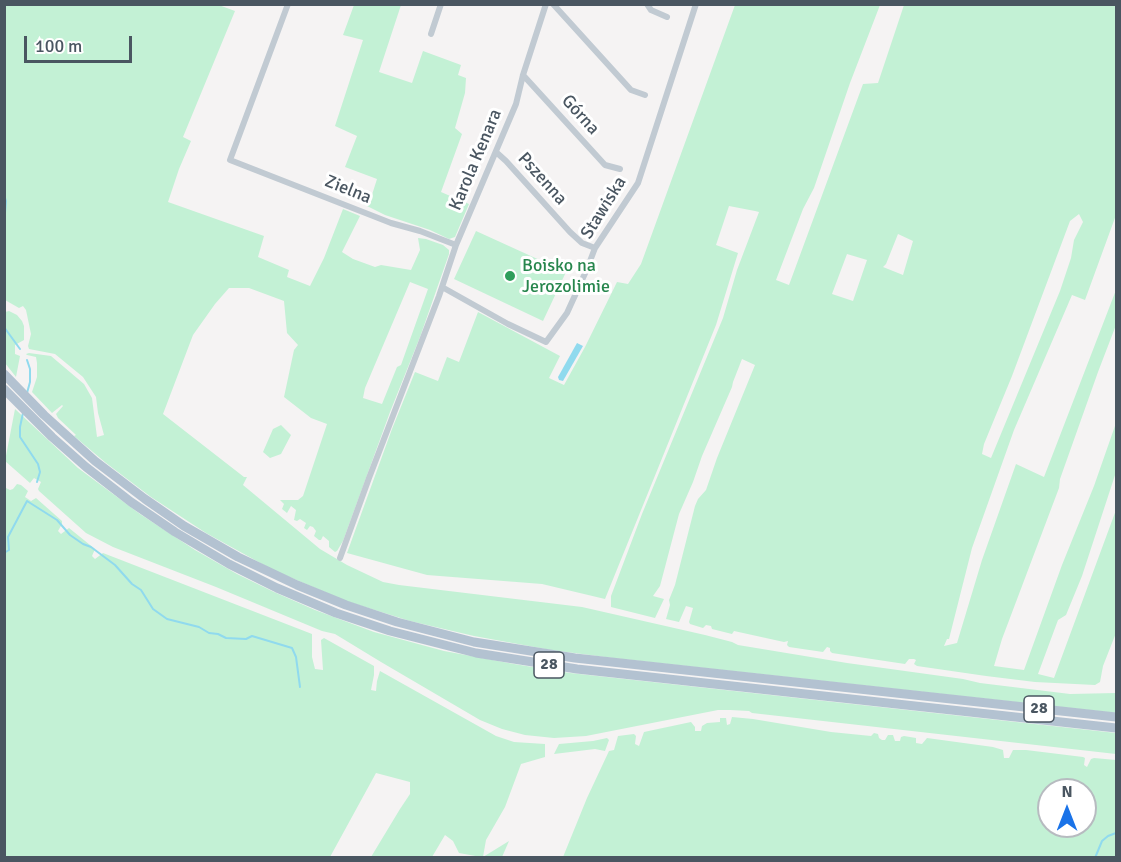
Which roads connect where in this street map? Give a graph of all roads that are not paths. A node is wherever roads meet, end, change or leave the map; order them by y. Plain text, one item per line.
1 (288, 4) edge
2 (441, 4) edge
3 (546, 4) edge
4 (553, 4) edge
5 (647, 4) edge
6 (696, 4) edge
7 (667, 17) dead end
8 (431, 34) dead end
9 (523, 75) junction
10 (645, 95) dead end
11 (496, 152) junction
12 (620, 169) dead end
13 (456, 245) junction
14 (595, 249) junction
15 (442, 287) junction
16 (6, 376) edge
17 (4, 389) edge
18 (340, 558) dead end
19 (1116, 717) edge
20 (1116, 728) edge

1 - 13 street, Zielna
2 - 8 street
3 - 9 street, Karola Kenara
4 - 10 street
5 - 7 street
6 - 14 street, Stawiska
9 - 11 street, Karola Kenara
9 - 12 street, Górna
11 - 13 street, Karola Kenara
11 - 14 street, Pszenna
13 - 15 street, Karola Kenara
14 - 15 street, Stawiska
15 - 18 street, Karola Kenara
16 - 19 main road, 28
17 - 20 main road, 28

